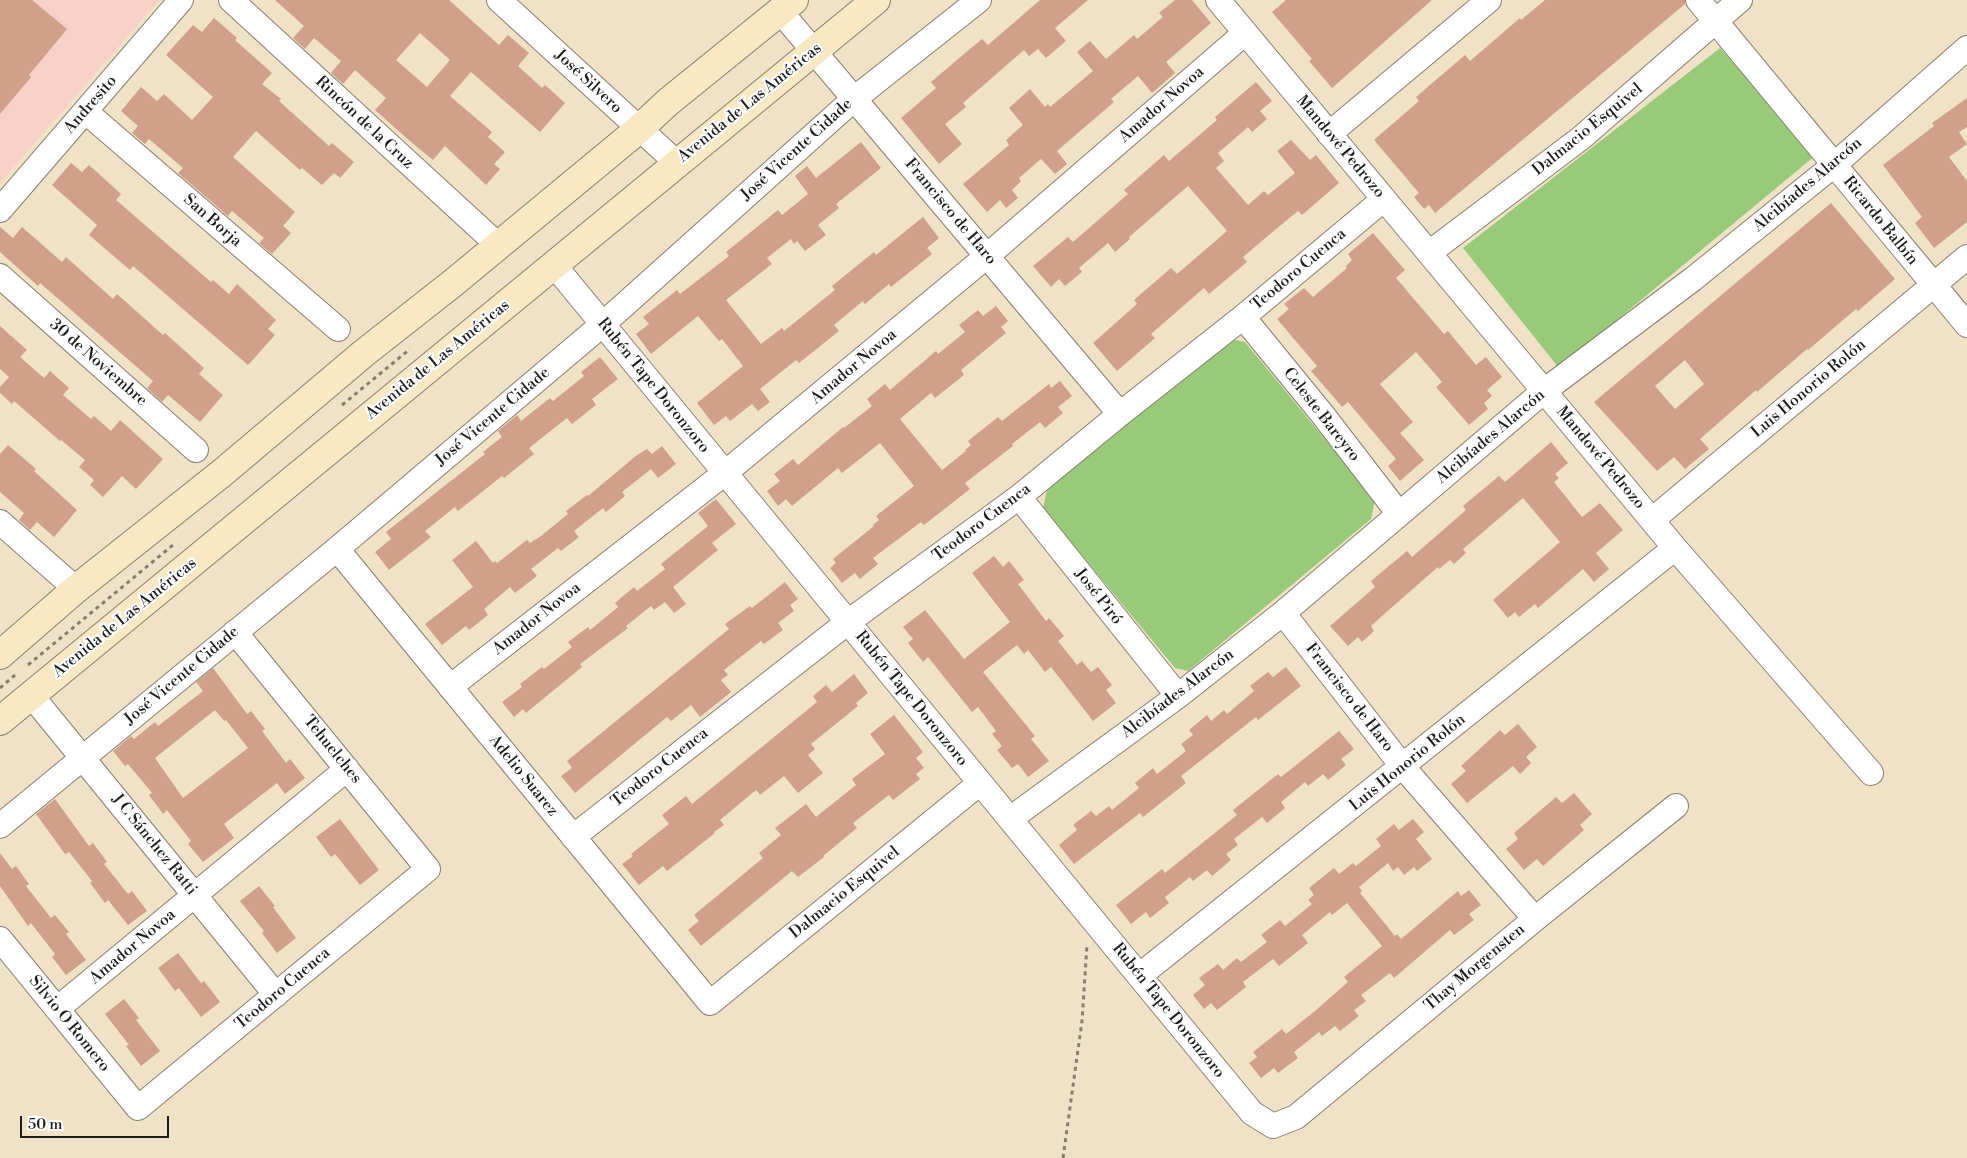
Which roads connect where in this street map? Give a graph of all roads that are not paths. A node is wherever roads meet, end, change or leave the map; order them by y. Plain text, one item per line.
1 (181, 0) edge
2 (231, 0) edge
3 (500, 0) edge
4 (876, 0) edge
5 (979, 0) edge
6 (1489, 0) edge
7 (1698, 0) edge
8 (1740, 0) edge
9 (1221, 1) edge
10 (787, 6) edge
11 (1716, 21) junction
12 (1245, 32) junction
13 (1967, 48) edge
14 (814, 51) junction
15 (854, 99) junction
16 (86, 112) junction
17 (638, 130) junction
18 (1330, 134) junction
19 (677, 163) junction
20 (1834, 165) junction
21 (1384, 199) junction
22 (0, 210) edge
23 (498, 245) junction
24 (1429, 253) junction
25 (987, 256) junction
26 (1967, 257) edge
27 (554, 265) junction
28 (0, 276) edge
29 (1933, 286) junction
30 (1242, 317) junction
31 (603, 324) junction
32 (1967, 325) edge
33 (338, 329) dead end
34 (1544, 391) junction
35 (1120, 414) junction
36 (196, 450) dead end
37 (725, 473) junction
38 (1019, 497) junction
39 (1398, 514) junction
40 (1652, 520) junction
41 (0, 522) edge
42 (1675, 548) junction
43 (337, 549) junction
44 (76, 589) junction
45 (1283, 613) junction
46 (848, 622) junction
47 (235, 632) junction
48 (0, 655) edge
49 (450, 687) junction
50 (31, 695) junction
51 (1178, 696) junction
52 (0, 721) edge
53 (82, 758) junction
54 (1403, 767) junction
55 (347, 770) junction
56 (1871, 773) dead end
57 (980, 783) junction
58 (1676, 806) dead end
59 (1010, 819) junction
60 (0, 826) edge
61 (573, 836) junction
62 (428, 868) joint
63 (195, 895) junction
64 (1535, 918) junction
65 (0, 939) edge
66 (1139, 976) junction
67 (276, 995) junction
68 (710, 1003) joint
69 (57, 1009) junction
70 (138, 1108) joint
71 (1273, 1126) joint

1 - 16 street, Andresito
2 - 23 street, Rincón de la Cruz
3 - 17 street, José Silvero
4 - 14 main road, Avenida de Las Américas
5 - 15 street, José Vicente Cidade
6 - 18 street
7 - 11 street, Ricardo Balbín
8 - 11 street, Dalmacio Esquivel
9 - 12 street, Mandové Pedrozo
10 - 14 street, Francisco de Haro
10 - 17 main road
11 - 20 street, Ricardo Balbín
11 - 24 street, Dalmacio Esquivel
12 - 18 street, Mandové Pedrozo
12 - 25 street, Amador Novoa
13 - 20 street, Alcibíades Alarcón
14 - 15 street, Francisco de Haro
14 - 19 main road, Avenida de Las Américas
15 - 25 street, Francisco de Haro
15 - 31 street, José Vicente Cidade
16 - 22 street, Andresito
16 - 33 street, San Borja
17 - 19 street, José Silvero
17 - 23 main road
18 - 21 street, Mandové Pedrozo
19 - 27 main road, Avenida de Las Américas
20 - 29 street, Ricardo Balbín
20 - 34 street, Alcibíades Alarcón
21 - 24 street, Mandové Pedrozo
21 - 30 street, Teodoro Cuenca
23 - 44 main road
24 - 34 street, Mandové Pedrozo
25 - 35 street, Francisco de Haro
25 - 37 street, Amador Novoa
26 - 29 street, Luis Honorio Rolón
27 - 31 street, Rubén Tape Doronzoro
27 - 50 main road, Avenida de Las Américas
28 - 36 street, 30 de Noviembre
29 - 32 street, Ricardo Balbín
29 - 40 street, Luis Honorio Rolón
30 - 35 street, Teodoro Cuenca
30 - 39 street, Celeste Bareyro
31 - 37 street, Rubén Tape Doronzoro
31 - 43 street, José Vicente Cidade
34 - 39 street, Alcibíades Alarcón
34 - 40 street, Mandové Pedrozo
35 - 38 street, Teodoro Cuenca
37 - 46 street, Rubén Tape Doronzoro
37 - 49 street, Amador Novoa
38 - 46 street, Teodoro Cuenca
38 - 51 street, José Piró
39 - 45 street, Alcibíades Alarcón
40 - 42 street, Mandové Pedrozo
41 - 44 street
42 - 54 street, Luis Honorio Rolón
42 - 56 street, Mandové Pedrozo
43 - 47 street, José Vicente Cidade
43 - 49 street, Adelio Suarez
44 - 48 main road
45 - 51 street, Alcibíades Alarcón
45 - 54 street, Francisco de Haro
46 - 57 street, Rubén Tape Doronzoro
46 - 61 street, Teodoro Cuenca
47 - 53 street, José Vicente Cidade
47 - 55 street, Tehuelches
49 - 61 street, Adelio Suarez
50 - 52 main road, Avenida de Las Américas
50 - 53 street, J C Sánchez Ratti
51 - 59 street, Alcibíades Alarcón
53 - 60 street, José Vicente Cidade
53 - 63 street, J C Sánchez Ratti
54 - 64 street, Francisco de Haro
54 - 66 street, Luis Honorio Rolón
55 - 62 street, Tehuelches
55 - 63 street, Amador Novoa
57 - 59 street, Rubén Tape Doronzoro
57 - 68 street, Dalmacio Esquivel
58 - 64 street, Thay Morgensten
59 - 66 street, Rubén Tape Doronzoro
61 - 68 street, Adelio Suarez
62 - 67 street, Teodoro Cuenca
63 - 67 street, J C Sánchez Ratti
63 - 69 street, Amador Novoa
64 - 71 street, Thay Morgensten
65 - 69 street, Silvio O Romero
66 - 71 street, Rubén Tape Doronzoro
67 - 70 street, Teodoro Cuenca
69 - 70 street, Silvio O Romero

